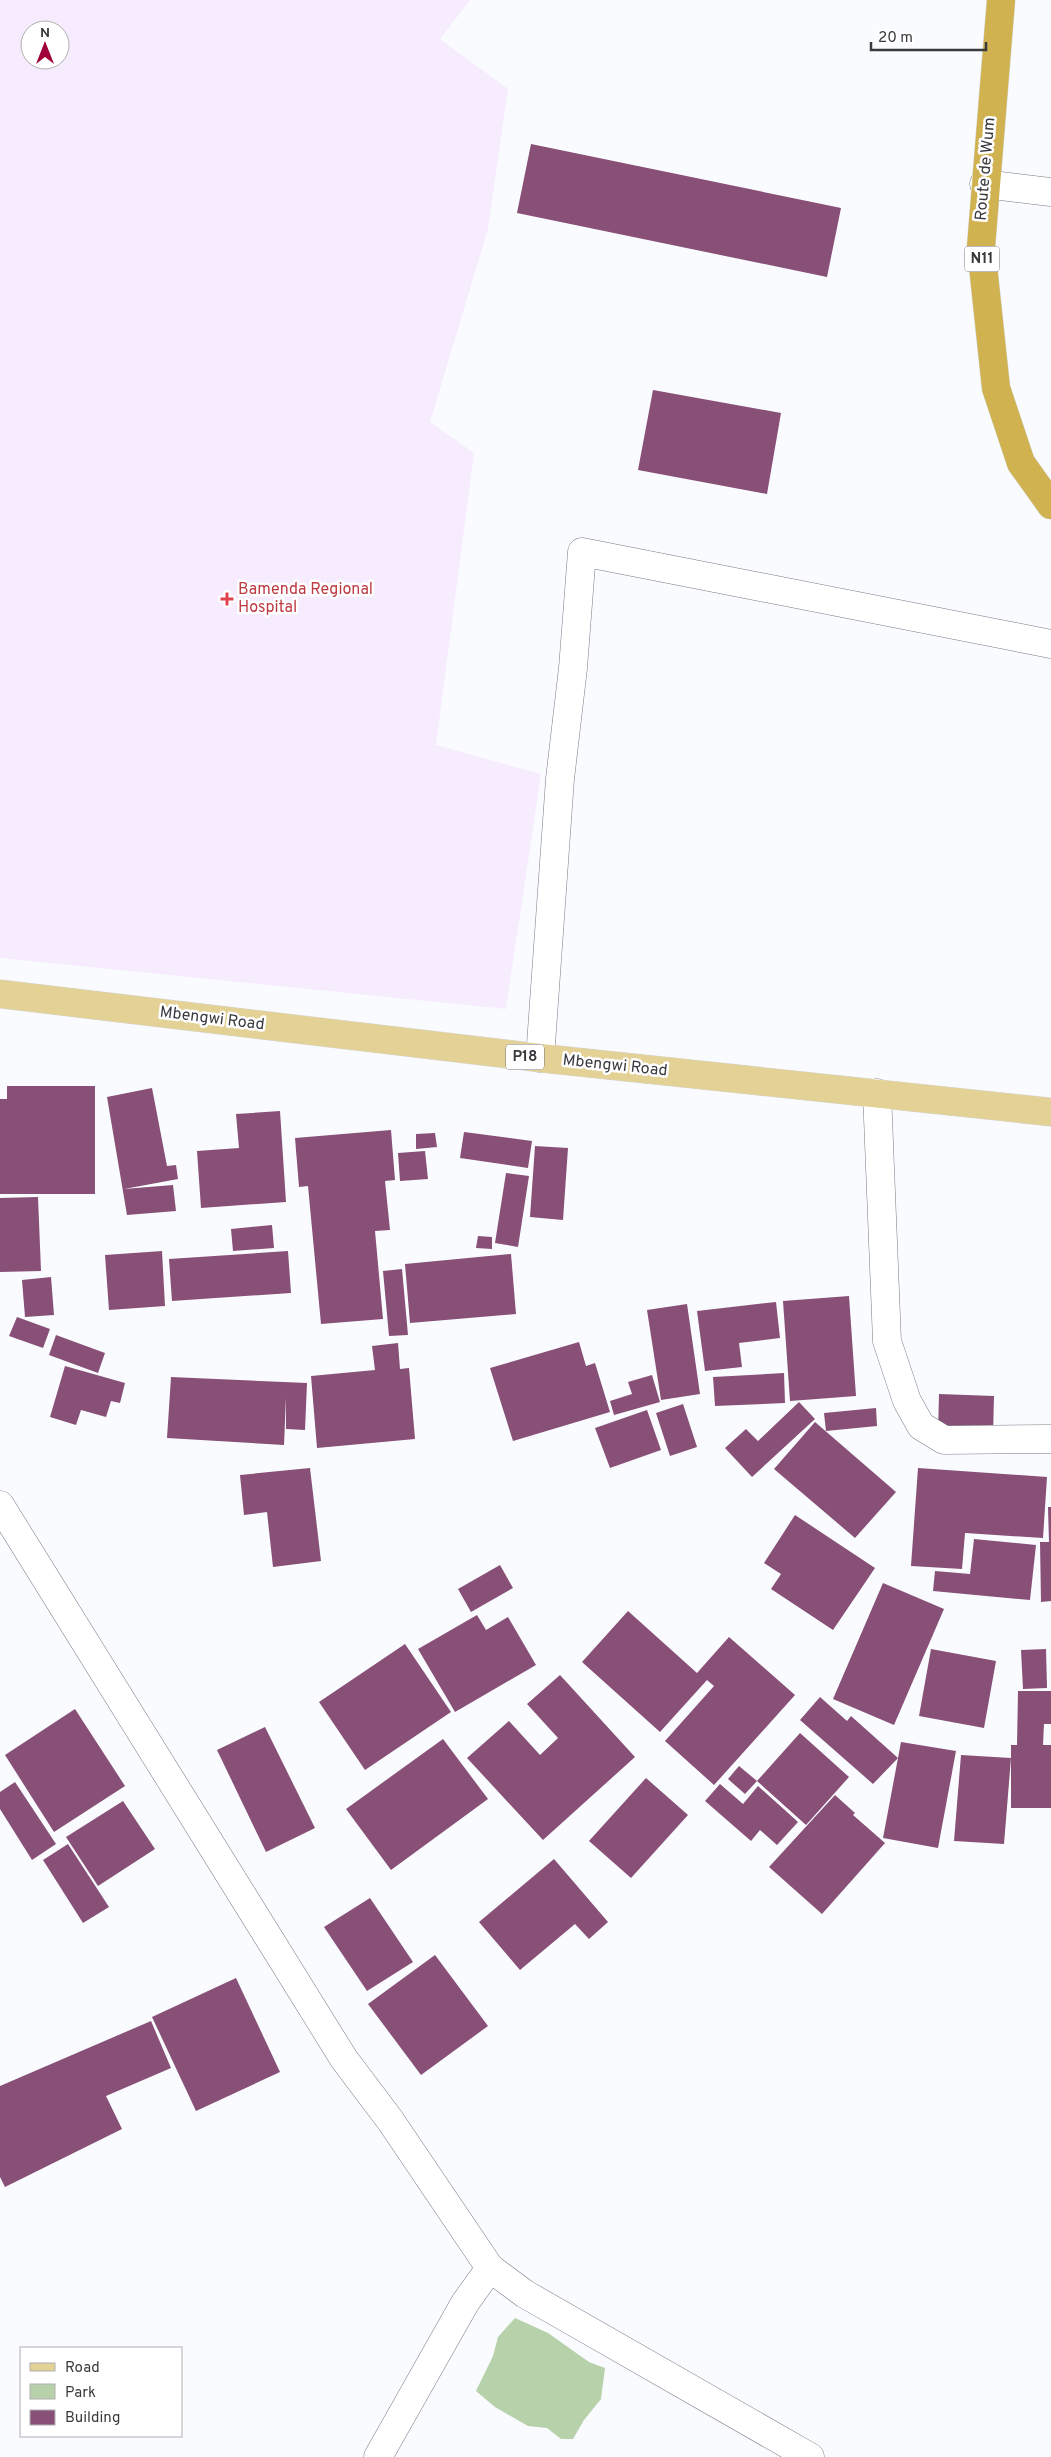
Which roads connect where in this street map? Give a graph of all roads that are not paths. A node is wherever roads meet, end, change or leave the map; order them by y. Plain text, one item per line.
1 (1001, 0) edge
2 (984, 184) junction
3 (1051, 192) edge
4 (1051, 505) edge
5 (1051, 644) edge
6 (0, 994) edge
7 (540, 1058) junction
8 (877, 1094) junction
9 (1051, 1112) edge
10 (1051, 1439) edge
11 (0, 1505) edge
12 (490, 2268) junction
13 (378, 2457) edge
14 (810, 2457) edge

1 - 2 highway, Route de Wum / N11
2 - 3 street
2 - 4 highway, Route de Wum / N11
5 - 7 street
6 - 7 main road, Mbengwi Road / P18
7 - 8 main road, Mbengwi Road / P18
8 - 9 main road, Mbengwi Road / P18
8 - 10 street
11 - 12 street
12 - 13 street
12 - 14 street

